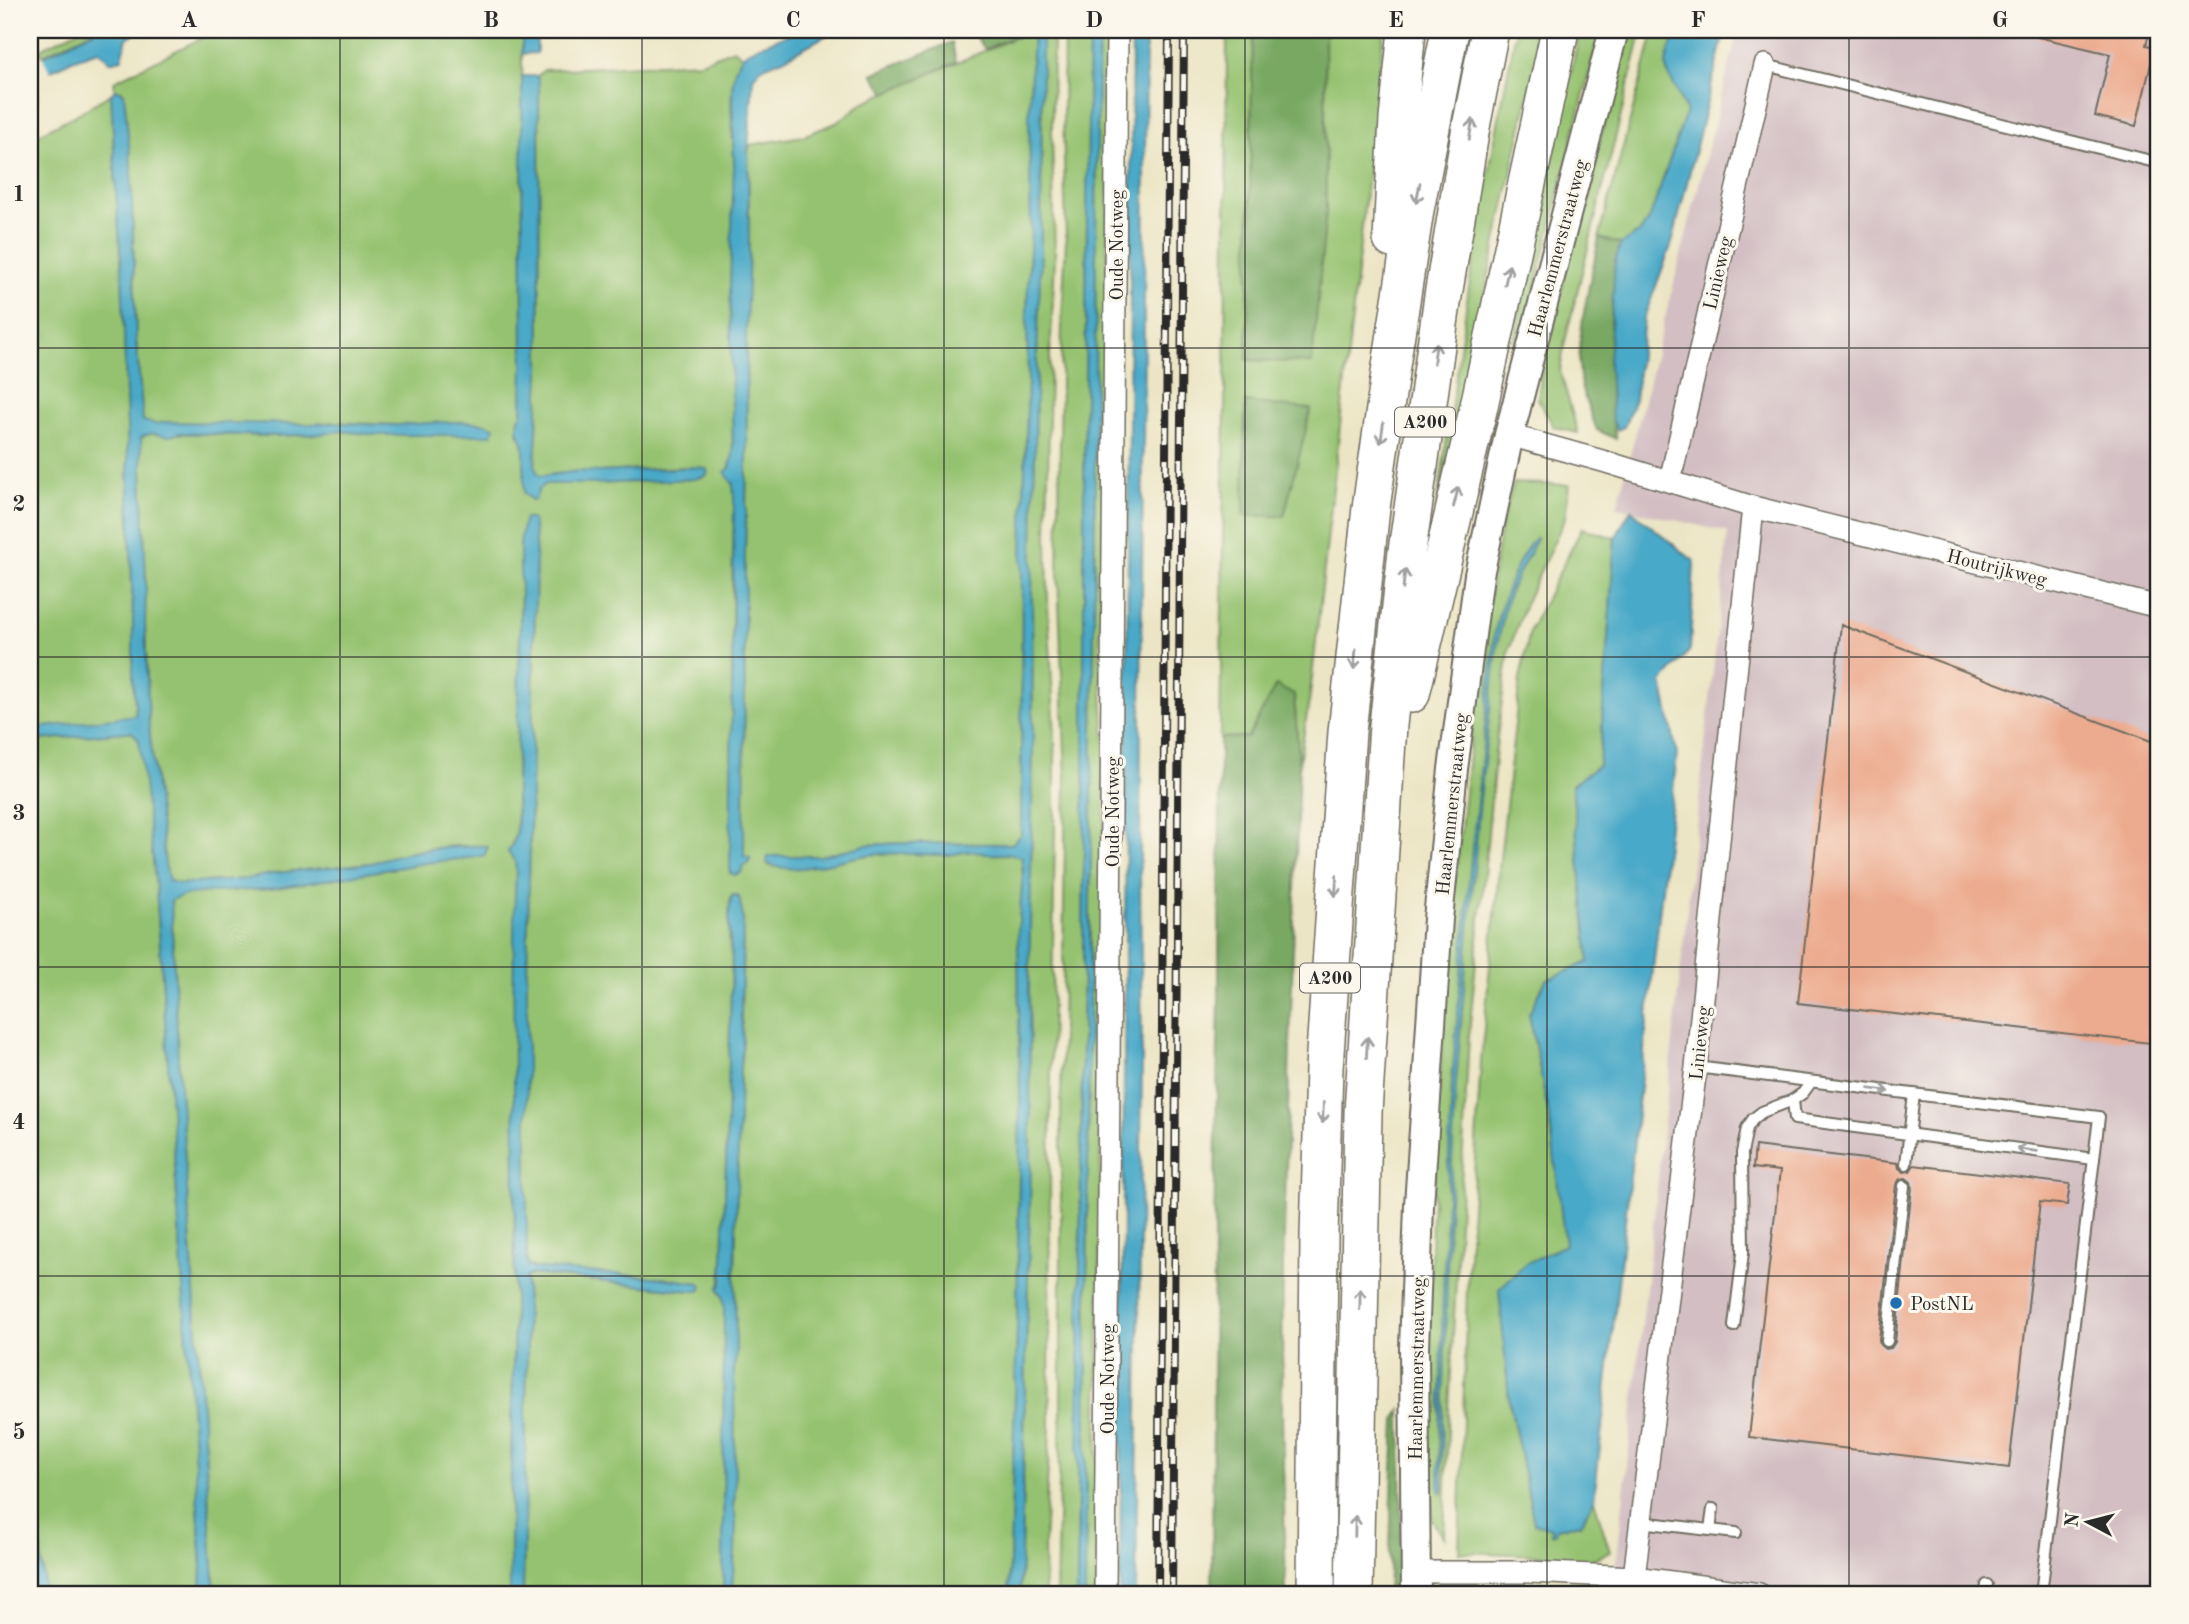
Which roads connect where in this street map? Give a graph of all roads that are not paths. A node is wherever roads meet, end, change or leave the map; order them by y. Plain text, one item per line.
1 (1117, 30) edge
2 (1407, 30) edge
3 (1450, 30) edge
4 (1490, 30) edge
5 (1560, 30) edge
6 (1614, 30) edge
7 (1765, 65) joint
8 (2159, 163) edge
9 (1391, 366) junction
10 (1508, 435) junction
11 (1670, 481) junction
12 (1753, 507) junction
13 (2159, 607) edge
14 (1382, 817) junction
15 (1696, 1067) junction
16 (1811, 1082) junction
17 (1913, 1094) junction
18 (1793, 1100) junction
19 (1909, 1135) junction
20 (2094, 1159) junction
21 (1906, 1164) dead end
22 (1904, 1186) dead end
23 (1734, 1326) dead end
24 (1887, 1341) dead end
25 (1713, 1509) dead end
26 (1640, 1522) junction
27 (1710, 1530) junction
28 (1736, 1533) dead end
29 (1416, 1583) edge
30 (1633, 1586) edge
31 (1105, 1594) edge
32 (1316, 1594) edge
33 (1354, 1594) edge
34 (1759, 1594) edge
35 (2041, 1594) edge

1 - 31 street, Oude Notweg
2 - 9 highway, A200
3 -> 9 highway, A200
14 -> 4 highway, A200
14 -> 5 highway, A200
6 - 10 main road, Haarlemmerstraatweg
7 - 8 lane
7 - 11 street, Linieweg
9 -> 32 highway, A200
10 - 11 street
10 - 29 main road, Haarlemmerstraatweg
11 - 12 street
12 - 13 street, Houtrijkweg
12 - 15 street, Linieweg
33 -> 14 highway, A200
15 - 16 lane
15 - 26 street, Linieweg
16 -> 17 lane
16 - 18 lane
17 - 19 lane
17 - 20 lane
18 - 19 lane
18 - 23 lane
20 -> 19 lane
19 - 21 lane
20 - 35 lane
22 - 24 lane
25 - 27 lane
26 - 27 lane
26 - 30 street, Linieweg
27 - 28 lane
29 - 30 street
30 - 34 street

